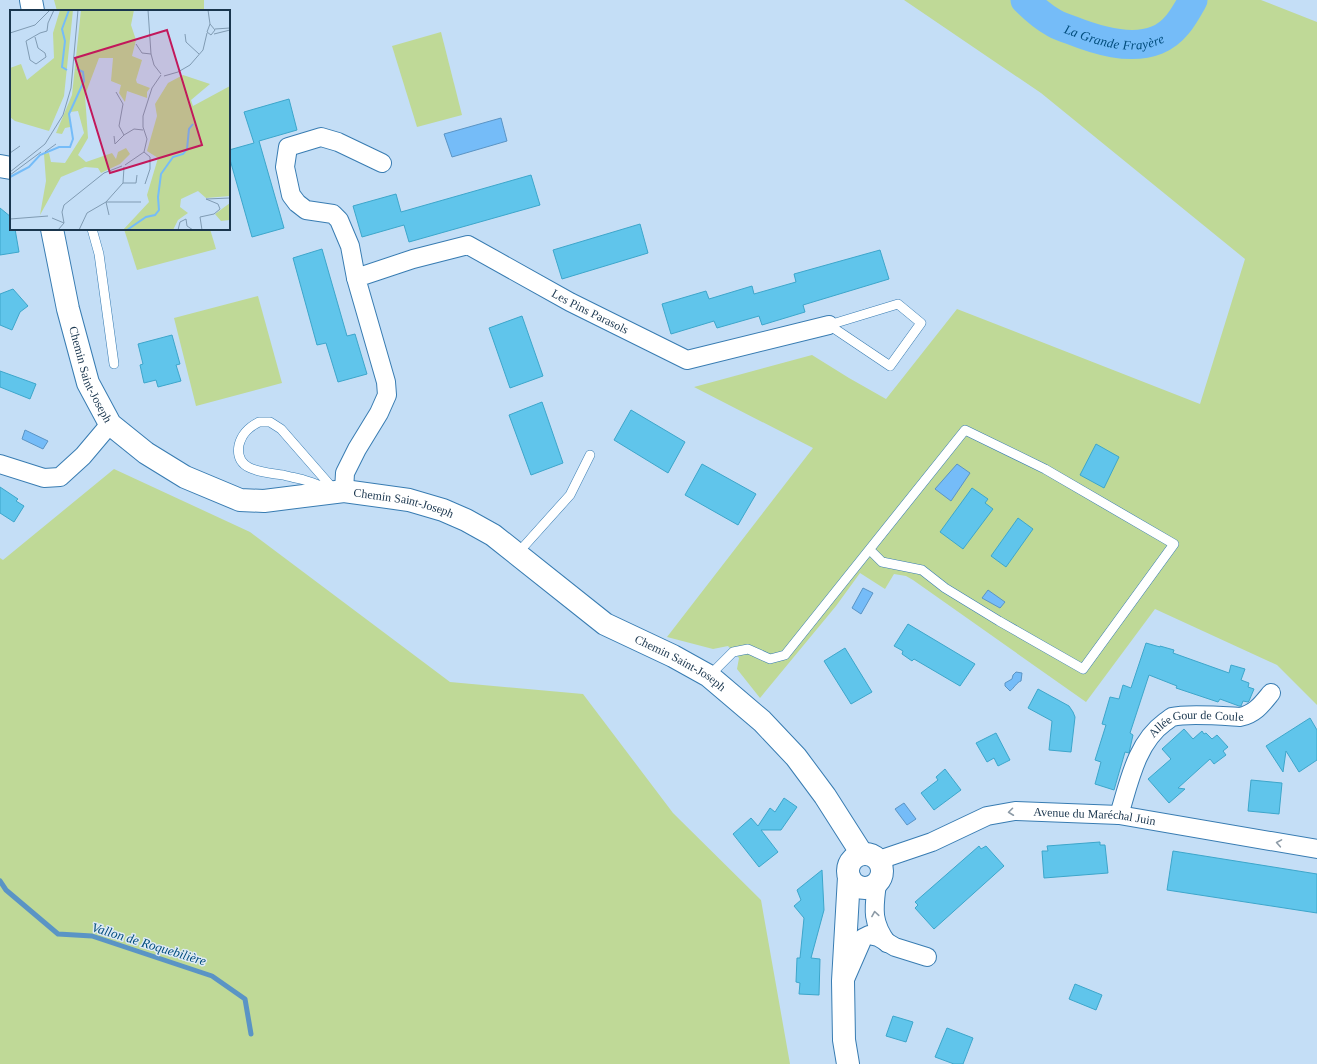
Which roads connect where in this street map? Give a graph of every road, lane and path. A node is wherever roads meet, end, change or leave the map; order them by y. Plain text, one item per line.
1 (31, 0) edge
2 (33, 10) edge
3 (382, 163) dead end
4 (0, 166) edge
5 (10, 168) edge
6 (52, 230) edge
7 (92, 230) edge
8 (356, 278) junction
9 (830, 325) junction
10 (114, 364) dead end
11 (110, 424) junction
12 (590, 455) dead end
13 (0, 464) edge
14 (340, 491) junction
15 (870, 550) junction
16 (517, 554) junction
17 (709, 676) junction
18 (1271, 693) dead end
19 (1119, 815) junction
20 (1317, 849) edge
21 (863, 872) junction
22 (887, 943) junction
23 (927, 957) dead end
24 (843, 981) junction
25 (848, 1064) edge

1 - 2 main road
3 - 8 street
4 - 5 main road
6 - 11 main road, Chemin Saint-Joseph
7 - 10 lane
8 - 9 street, Les Pins Parasols
8 - 14 street
9 - 9 lane, Les Pins Parasols
11 - 13 street
11 - 14 main road, Chemin Saint-Joseph
12 - 16 lane
14 - 14 lane
14 - 16 main road, Chemin Saint-Joseph
15 - 15 lane
15 - 17 lane
16 - 17 main road, Chemin Saint-Joseph
17 - 21 main road, Chemin Saint-Joseph
18 - 19 street, Allée Gour de Coule
20 -> 19 street, Avenue du Maréchal Juin
19 -> 21 street, Avenue du Maréchal Juin
22 -> 21 street
21 - 24 main road
22 - 23 street
22 - 24 street
24 - 25 main road

